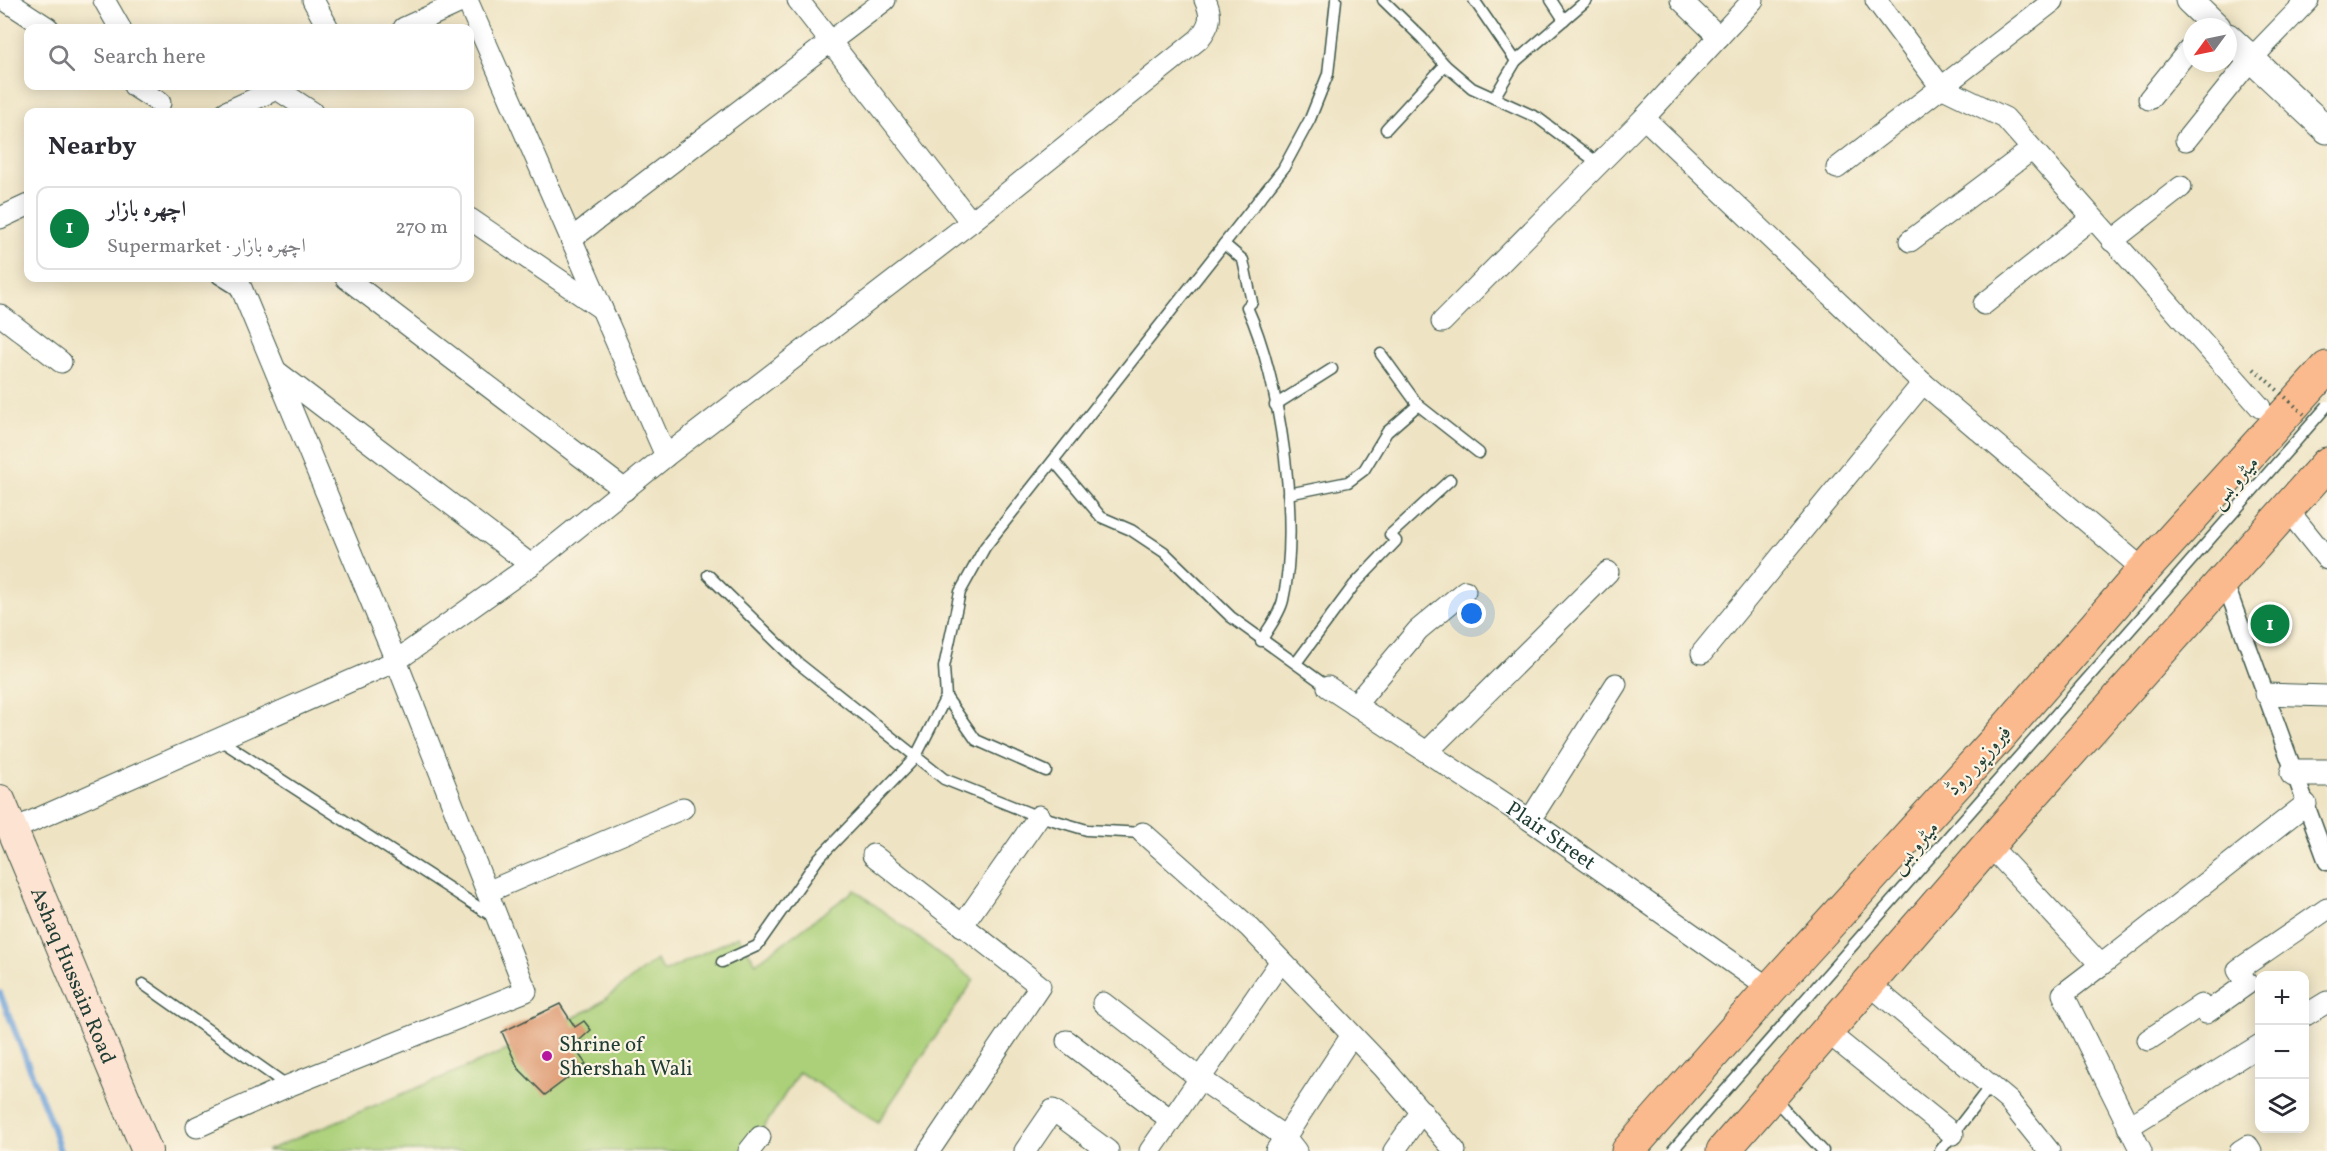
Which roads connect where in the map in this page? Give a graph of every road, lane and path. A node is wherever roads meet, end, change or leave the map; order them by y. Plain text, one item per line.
1 (5, 0) edge
2 (104, 0) edge
3 (313, 0) edge
4 (466, 0) edge
5 (798, 0) edge
6 (885, 0) edge
7 (1204, 0) edge
8 (1336, 0) edge
9 (1383, 0) edge
10 (1474, 0) edge
11 (1551, 0) edge
12 (1587, 0) edge
13 (1681, 0) edge
14 (1753, 0) edge
15 (1876, 0) edge
16 (2189, 0) edge
17 (2308, 0) edge
18 (2053, 1) edge
19 (2206, 18) edge
20 (1564, 20) junction
21 (42, 24) edge
22 (118, 24) edge
23 (326, 24) edge
24 (413, 24) edge
25 (1719, 37) junction
26 (830, 42) junction
27 (2237, 47) edge
28 (2183, 57) edge
29 (2251, 59) junction
30 (1516, 61) junction
31 (1445, 65) junction
32 (1941, 87) junction
33 (141, 90) edge
34 (274, 90) edge
35 (284, 90) edge
36 (1494, 98) junction
37 (2150, 99) dead end
38 (159, 100) edge
39 (235, 108) edge
40 (307, 108) edge
41 (1644, 118) junction
42 (1386, 129) dead end
43 (2327, 130) edge
44 (2186, 140) dead end
45 (2031, 150) junction
46 (1599, 164) junction
47 (1837, 168) dead end
48 (2181, 187) dead end
49 (24, 207) edge
50 (0, 218) edge
51 (2091, 218) junction
52 (474, 222) edge
53 (971, 222) junction
54 (571, 239) junction
55 (1910, 241) dead end
56 (2112, 241) junction
57 (1224, 244) junction
58 (351, 282) edge
59 (241, 286) edge
60 (1984, 304) dead end
61 (602, 309) junction
62 (0, 315) edge
63 (1442, 322) dead end
64 (1381, 354) dead end
65 (61, 362) dead end
66 (2327, 368) edge
67 (1332, 369) dead end
68 (2254, 369) dead end
69 (276, 371) junction
70 (1923, 383) junction
71 (1275, 405) junction
72 (1418, 405) junction
73 (2327, 406) edge
74 (2260, 407) dead end
75 (2311, 420) dead end
76 (1479, 453) dead end
77 (666, 456) junction
78 (1054, 461) junction
79 (2327, 464) edge
80 (1450, 480) dead end
81 (626, 490) junction
82 (1288, 494) junction
83 (2287, 509) junction
84 (2327, 559) edge
85 (531, 565) junction
86 (2144, 570) junction
87 (1608, 572) dead end
88 (708, 575) dead end
89 (2224, 580) junction
90 (1465, 591) dead end
91 (1262, 641) junction
92 (1702, 653) dead end
93 (396, 661) junction
94 (1296, 663) junction
95 (1616, 684) dead end
96 (1328, 687) joint
97 (2266, 694) junction
98 (2327, 696) edge
99 (946, 697) junction
100 (1355, 705) junction
101 (220, 740) junction
102 (1426, 752) junction
103 (915, 758) junction
104 (1046, 771) dead end
105 (2295, 773) junction
106 (2327, 773) edge
107 (0, 800) edge
108 (2306, 804) junction
109 (683, 808) dead end
110 (1039, 816) junction
111 (1530, 820) junction
112 (12, 830) junction
113 (1143, 833) joint
114 (1989, 846) junction
115 (873, 855) dead end
116 (2327, 862) edge
117 (487, 892) junction
118 (2327, 909) edge
119 (498, 919) junction
120 (962, 926) junction
121 (1281, 961) junction
122 (722, 962) dead end
123 (2101, 965) junction
124 (143, 984) dead end
125 (1869, 984) junction
126 (1770, 989) junction
127 (2327, 1002) edge
128 (1103, 1003) dead end
129 (2309, 1013) edge
130 (1827, 1032) junction
131 (1352, 1035) junction
132 (2148, 1040) dead end
133 (1067, 1041) dead end
134 (2255, 1052) edge
135 (1202, 1080) junction
136 (1991, 1085) junction
137 (288, 1086) junction
138 (1771, 1096) junction
139 (1422, 1111) junction
140 (1171, 1120) junction
141 (197, 1127) dead end
142 (2128, 1127) junction
143 (1953, 1134) junction
144 (1286, 1146) edge
145 (147, 1151) edge
146 (929, 1151) edge
147 (1025, 1151) edge
148 (1108, 1151) edge
149 (1150, 1151) edge
150 (1394, 1151) edge
151 (1455, 1151) edge
152 (1628, 1151) edge
153 (1672, 1151) edge
154 (1723, 1151) edge
155 (1823, 1151) edge
156 (1940, 1151) edge
157 (2049, 1151) edge
158 (2140, 1151) edge
159 (2240, 1151) edge
160 (2251, 1151) edge

1 - 21 street
2 - 22 street
3 - 23 street
4 - 24 street
4 - 54 street
5 - 26 street
6 - 26 street
7 - 53 street
8 - 57 lane
9 - 31 lane
10 - 30 lane
11 - 20 lane
12 - 20 lane
13 - 25 street
14 - 25 street
15 - 32 street
16 - 19 street
17 - 29 street
18 - 32 street
20 - 30 lane
25 - 41 street
26 - 53 street
26 - 54 street
27 - 29 street
28 - 37 street
29 - 43 street
29 - 44 street
30 - 36 lane
31 - 36 lane
31 - 42 lane
32 - 45 street
32 - 47 street
33 - 38 street
34 - 39 street
35 - 40 street
36 - 46 lane
41 - 46 street
41 - 70 street
45 - 51 street
45 - 55 street
46 - 63 street
48 - 56 street
49 - 50 street
51 - 56 street
51 - 60 street
52 - 61 street
53 - 77 street
54 - 61 street
56 - 74 street
57 - 71 lane
57 - 78 lane
58 - 81 street
59 - 69 street
61 - 77 street
62 - 65 street
64 - 72 lane
66 - 86 main road, فیروزپور روڈ
67 - 71 lane
68 - 75 path, bridge
69 - 85 street
69 - 93 street
70 - 86 street
70 - 92 street
71 - 82 lane
72 - 76 lane
72 - 82 lane
73 - 153 lane, میٹرو بس, bridge
77 - 81 street
78 - 91 lane
78 - 99 lane
79 - 83 main road
80 - 94 lane
81 - 85 street
82 - 91 lane
83 - 84 street
83 - 89 main road
85 - 93 street
86 - 126 main road, فیروزپور روڈ
87 - 102 street
88 - 103 lane
89 - 97 street
89 - 114 main road
90 - 100 street
91 - 94 lane
93 - 101 street
93 - 117 street
94 - 96 lane
95 - 111 street
96 - 100 street, Plair Street
97 - 98 street
97 - 105 street
99 - 103 lane
99 - 104 lane
100 - 102 street, Plair Street
101 - 112 street
101 - 119 lane
102 - 111 street, Plair Street
103 - 110 lane
103 - 122 lane
105 - 106 street
105 - 108 street
107 - 112 main road, Ashaq Hussain Road
108 - 116 street
108 - 123 street
109 - 117 street
110 - 113 lane
110 - 120 street
111 - 126 street, Plair Street
112 - 145 main road, Ashaq Hussain Road
113 - 121 street
114 - 123 street
114 - 125 main road
115 - 120 street
117 - 119 street
118 - 132 street
119 - 137 street
120 - 146 street
121 - 131 street
121 - 135 street
123 - 142 street
124 - 137 lane
125 - 130 main road
125 - 136 street
126 - 152 main road, فیروزپور روڈ
127 - 129 street
128 - 135 street
130 - 138 main road
130 - 143 street
131 - 139 street
131 - 144 street
133 - 140 street
134 - 142 street
135 - 140 street
135 - 144 street
136 - 143 lane
136 - 157 street
137 - 141 street
138 - 154 main road
138 - 155 lane
139 - 150 street
139 - 151 street
140 - 149 street
142 - 158 street
143 - 156 lane
147 - 148 street
159 - 160 street

